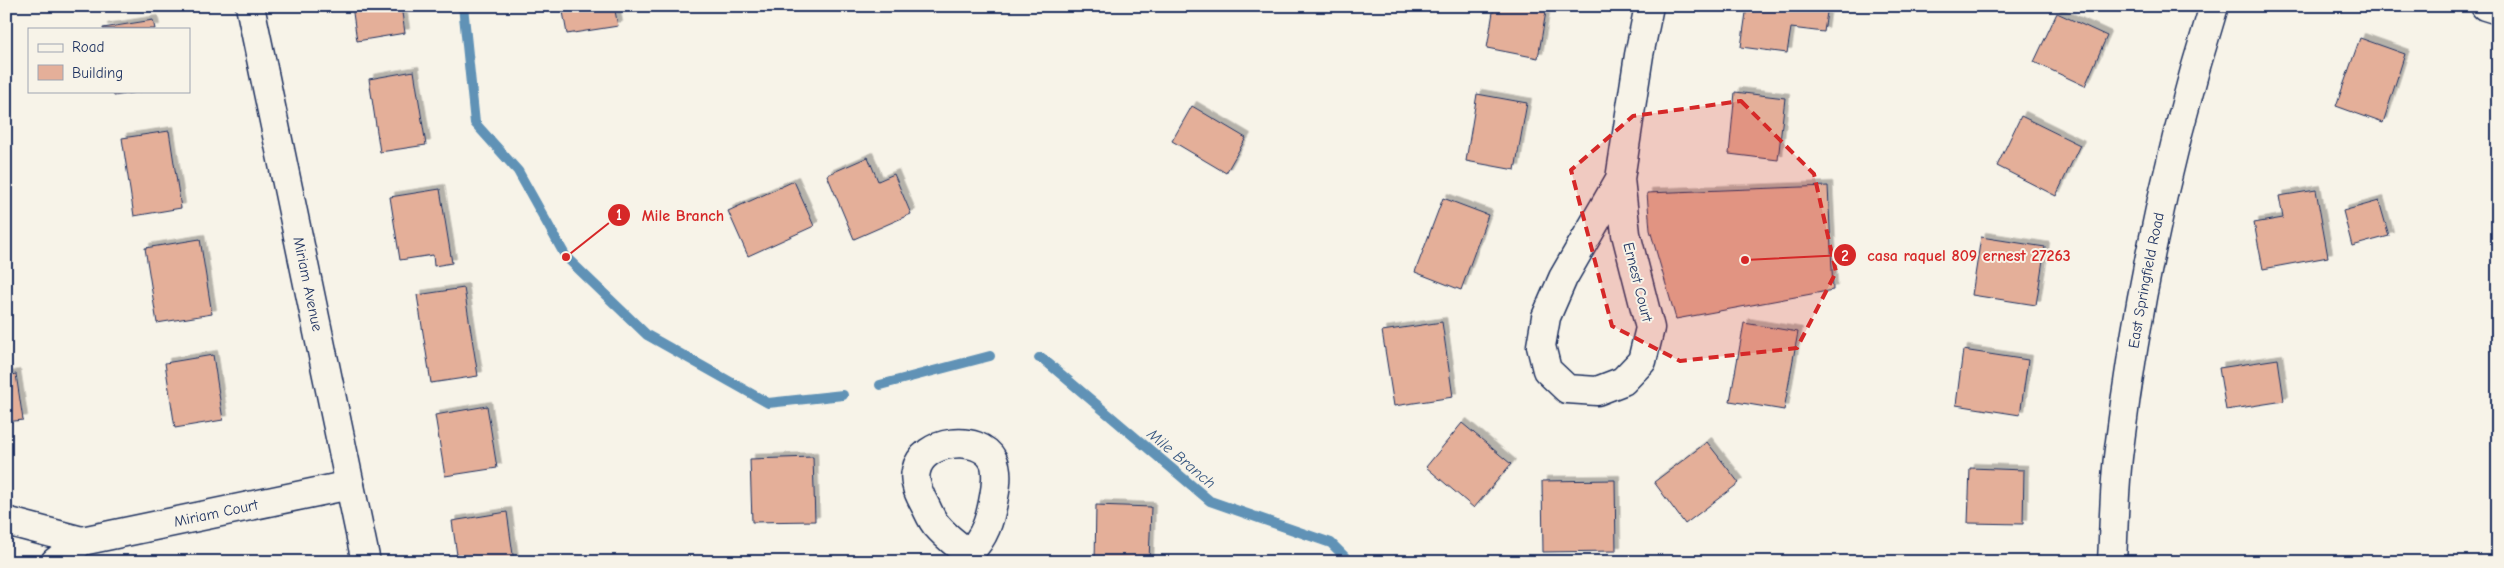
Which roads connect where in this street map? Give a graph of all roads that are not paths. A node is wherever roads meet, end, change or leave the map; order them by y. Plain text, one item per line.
1 (250, 6) edge
2 (1649, 6) edge
3 (2214, 6) edge
4 (2486, 6) edge
5 (2498, 10) edge
6 (1620, 179) junction
7 (350, 485) junction
8 (6, 520) edge
9 (82, 541) junction
10 (55, 562) edge
11 (366, 562) edge
12 (2112, 562) edge

1 - 7 street, Miriam Avenue
2 - 6 street, Ernest Court
3 - 12 street, East Springfield Road
4 - 5 street
6 - 6 street, Ernest Court
7 - 9 street, Miriam Court
7 - 11 street, Miriam Avenue
8 - 9 street, Miriam Court
9 - 10 street, Miriam Court

